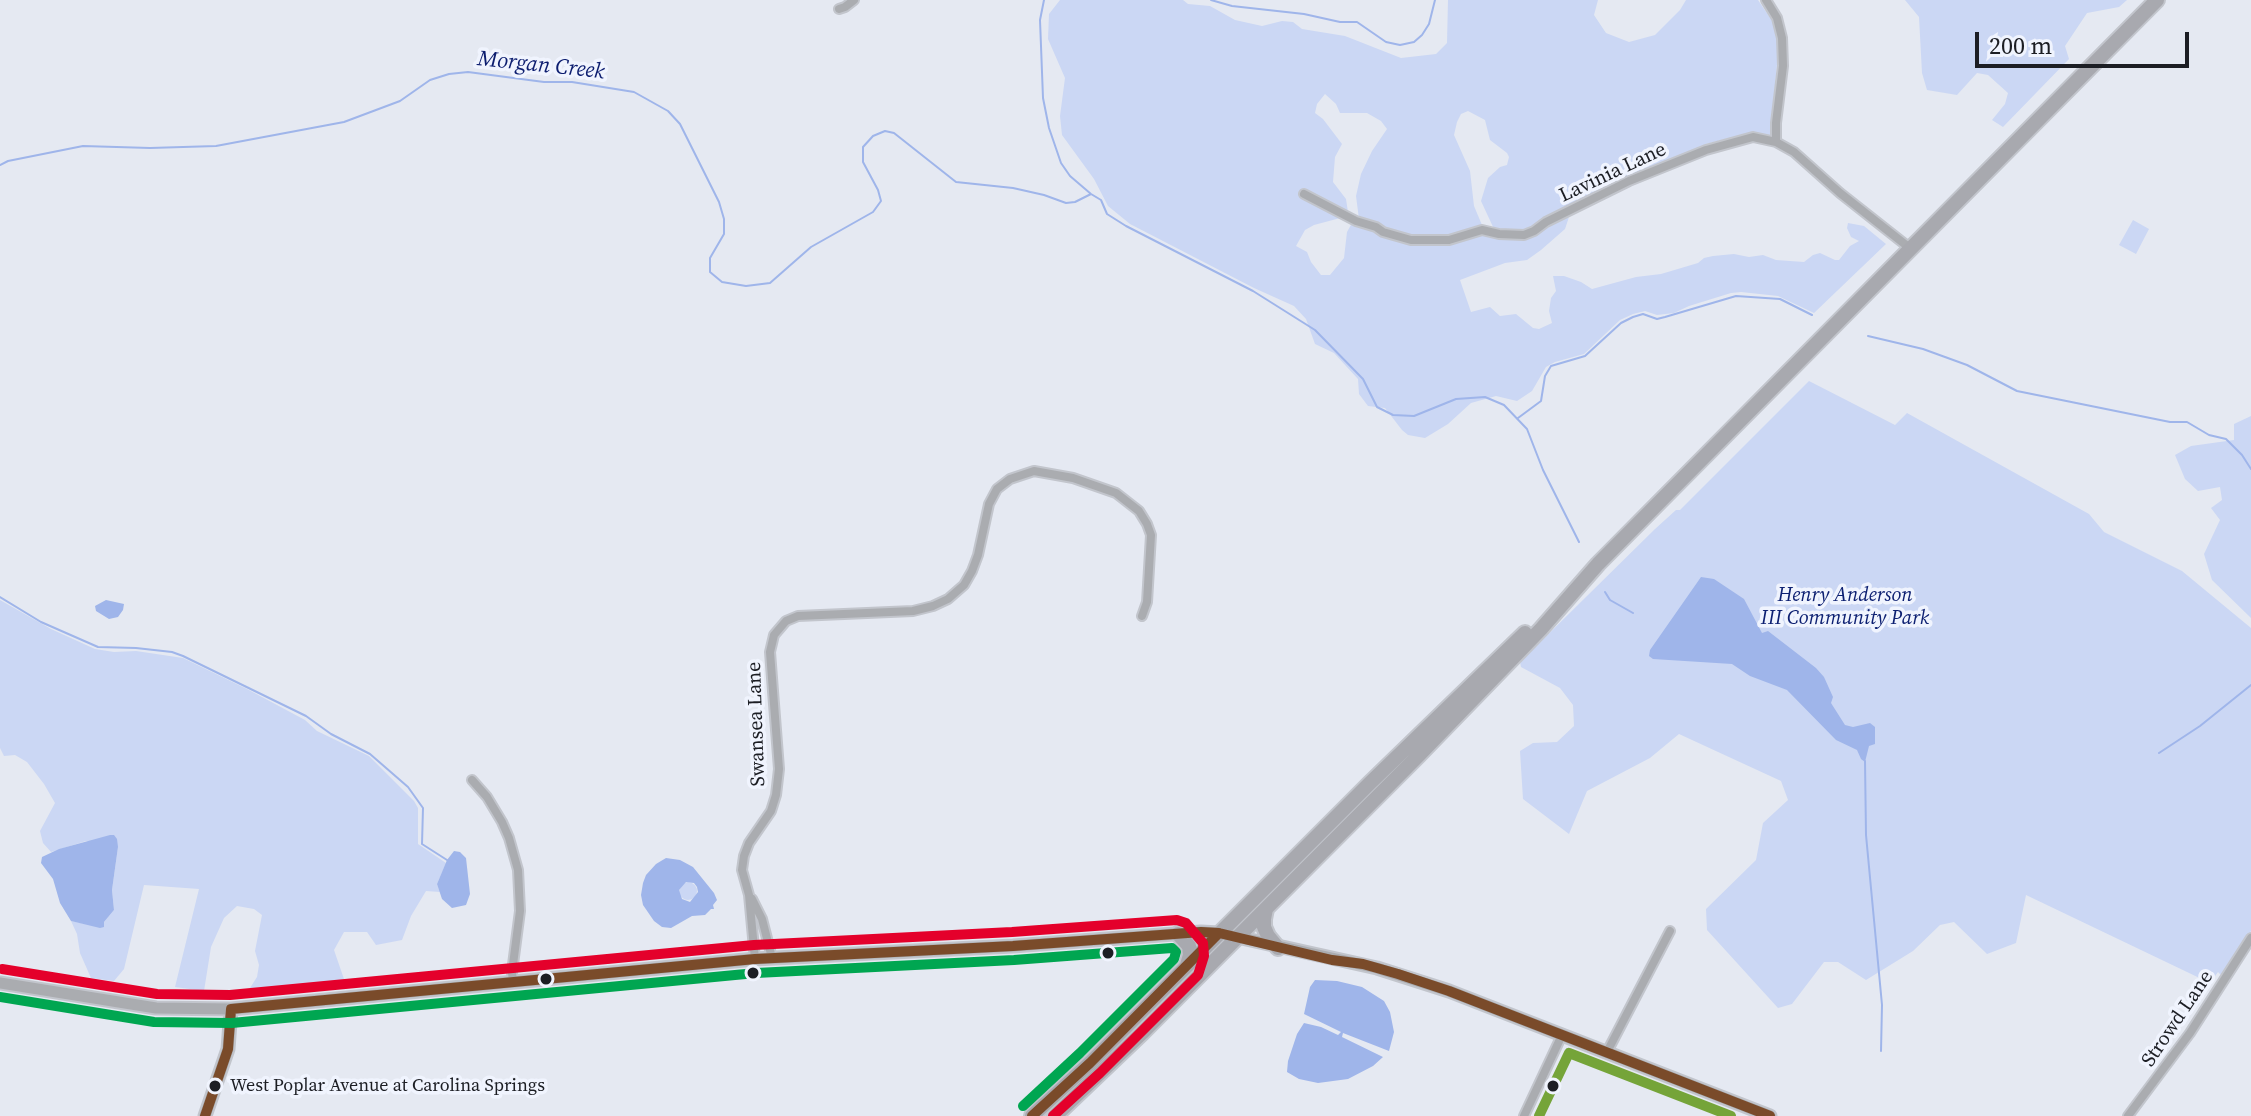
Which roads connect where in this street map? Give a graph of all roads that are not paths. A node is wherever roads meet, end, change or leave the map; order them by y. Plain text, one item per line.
1 (854, 0) edge
2 (1766, 0) edge
3 (2157, 0) edge
4 (839, 9) dead end
5 (1776, 142) junction
6 (1304, 194) dead end
7 (1911, 249) junction
8 (1598, 564) junction
9 (1142, 616) dead end
10 (472, 780) dead end
11 (749, 895) junction
12 (1266, 908) junction
13 (1670, 931) dead end
14 (1219, 933) junction
15 (1178, 934) junction
16 (2251, 938) edge
17 (1237, 939) junction
18 (1278, 948) junction
19 (772, 958) junction
20 (755, 959) junction
21 (1186, 967) junction
22 (513, 982) junction
23 (0, 983) edge
24 (231, 1009) junction
25 (1562, 1035) junction
26 (1607, 1052) junction
27 (205, 1116) edge
28 (1032, 1116) edge
29 (1055, 1116) edge
30 (1524, 1116) edge
31 (1770, 1116) edge
32 (2128, 1116) edge

1 - 4 street
2 - 5 street
3 - 7 highway
5 - 6 street, Lavinia Lane
5 - 7 street
7 - 8 highway
8 - 12 highway
8 - 14 highway
9 - 11 street, Swansea Lane
10 - 22 street
11 - 19 street, Swansea Lane
11 - 20 street, Swansea Lane
12 - 17 highway
12 - 18 highway
13 - 26 street
14 - 15 street
14 - 17 street
14 - 21 highway
15 - 19 street
15 - 21 highway
16 - 32 street, Strowd Lane
17 - 18 street
17 - 29 highway
18 - 25 street
19 - 20 street
20 - 22 street
21 - 28 highway
22 - 24 street
23 - 24 street
24 - 27 street
25 - 26 street
25 - 30 street
26 - 31 street

